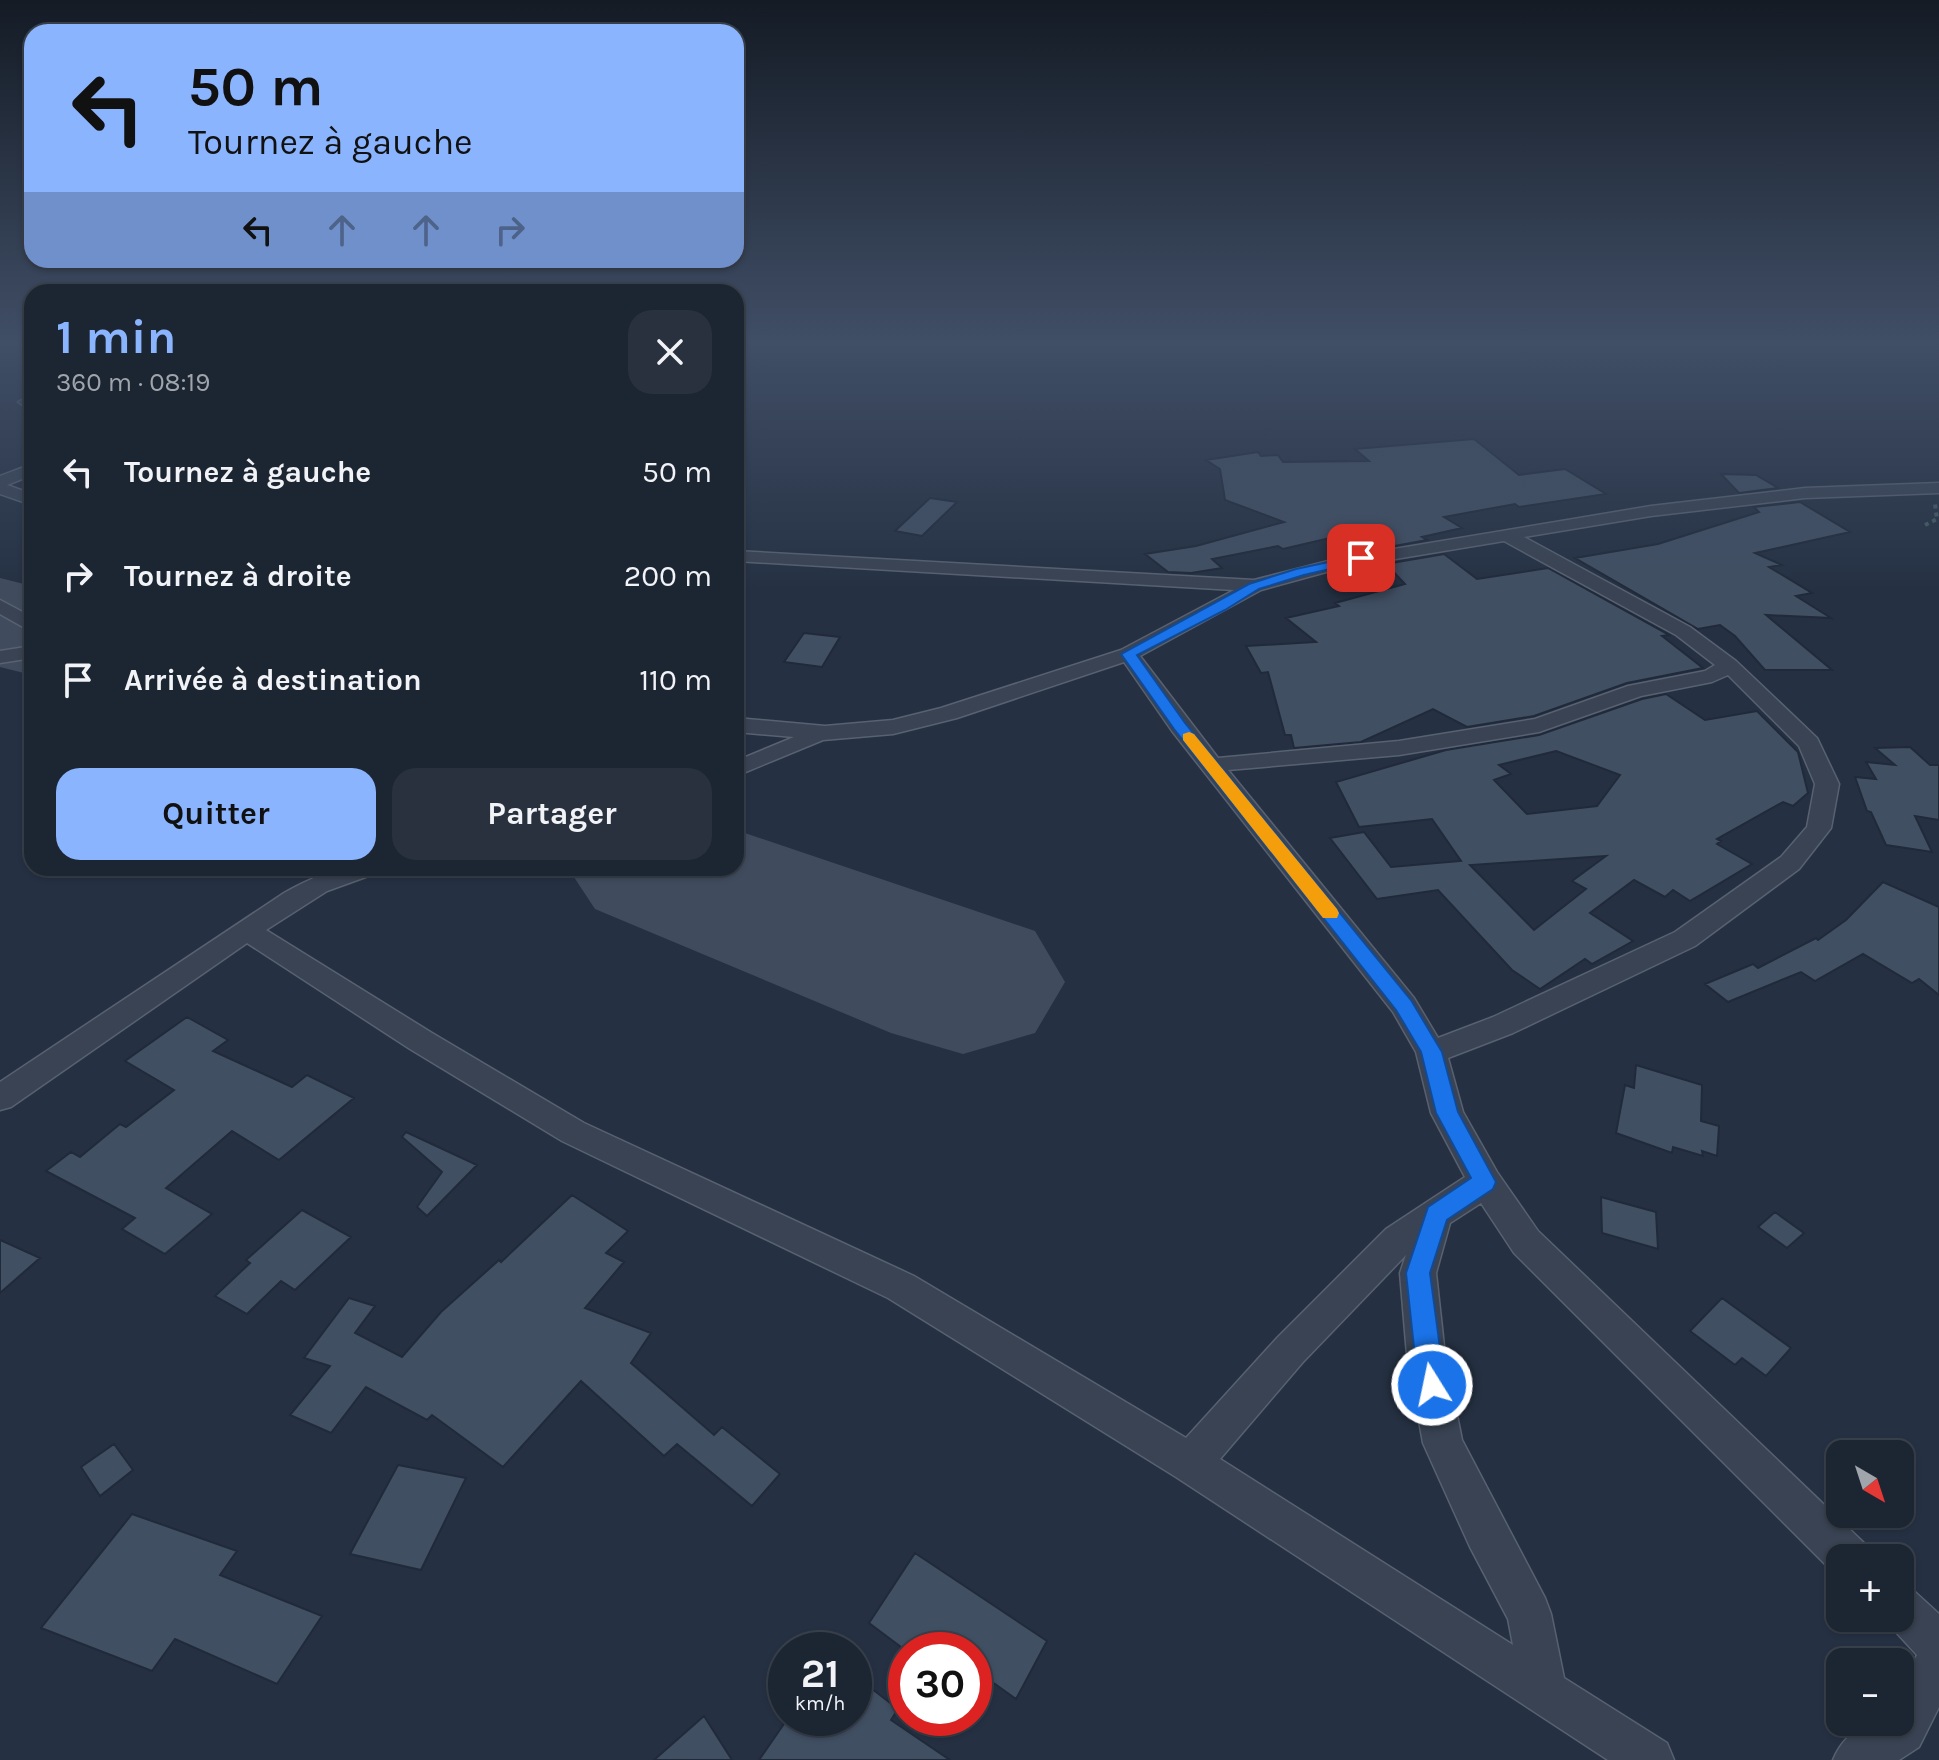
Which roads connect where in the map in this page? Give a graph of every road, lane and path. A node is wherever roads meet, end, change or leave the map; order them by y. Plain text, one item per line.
1 (24, 472) edge
2 (0, 482) edge
3 (0, 488) edge
4 (1935, 493) edge
5 (24, 497) edge
6 (1504, 534) junction
7 (744, 556) edge
8 (1254, 586) junction
9 (24, 653) edge
10 (1128, 654) junction
11 (0, 657) edge
12 (1729, 665) junction
13 (744, 726) edge
14 (825, 733) junction
15 (1212, 765) junction
16 (744, 766) edge
17 (343, 876) edge
18 (248, 931) junction
19 (1431, 1052) junction
20 (0, 1098) edge
21 (1485, 1182) junction
22 (1436, 1214) junction
23 (1190, 1463) junction
24 (1835, 1544) edge
25 (1914, 1621) edge
26 (1939, 1645) edge
27 (1939, 1660) edge
28 (1544, 1691) junction
29 (1650, 1760) edge
30 (1857, 1760) edge

1 - 2 street
3 - 5 street
4 - 6 street
6 - 8 street
6 - 12 street
7 - 8 street
8 - 10 street
9 - 11 street
10 - 14 street
10 - 15 street
12 - 15 street
12 - 19 street
13 - 14 street
14 - 16 street
15 - 19 street
17 - 18 street
18 - 20 street
18 - 23 street
19 - 21 street
21 - 22 street
21 - 24 street
22 - 23 street
22 - 28 street
23 - 28 street
25 - 26 street
27 - 30 street
28 - 29 street

